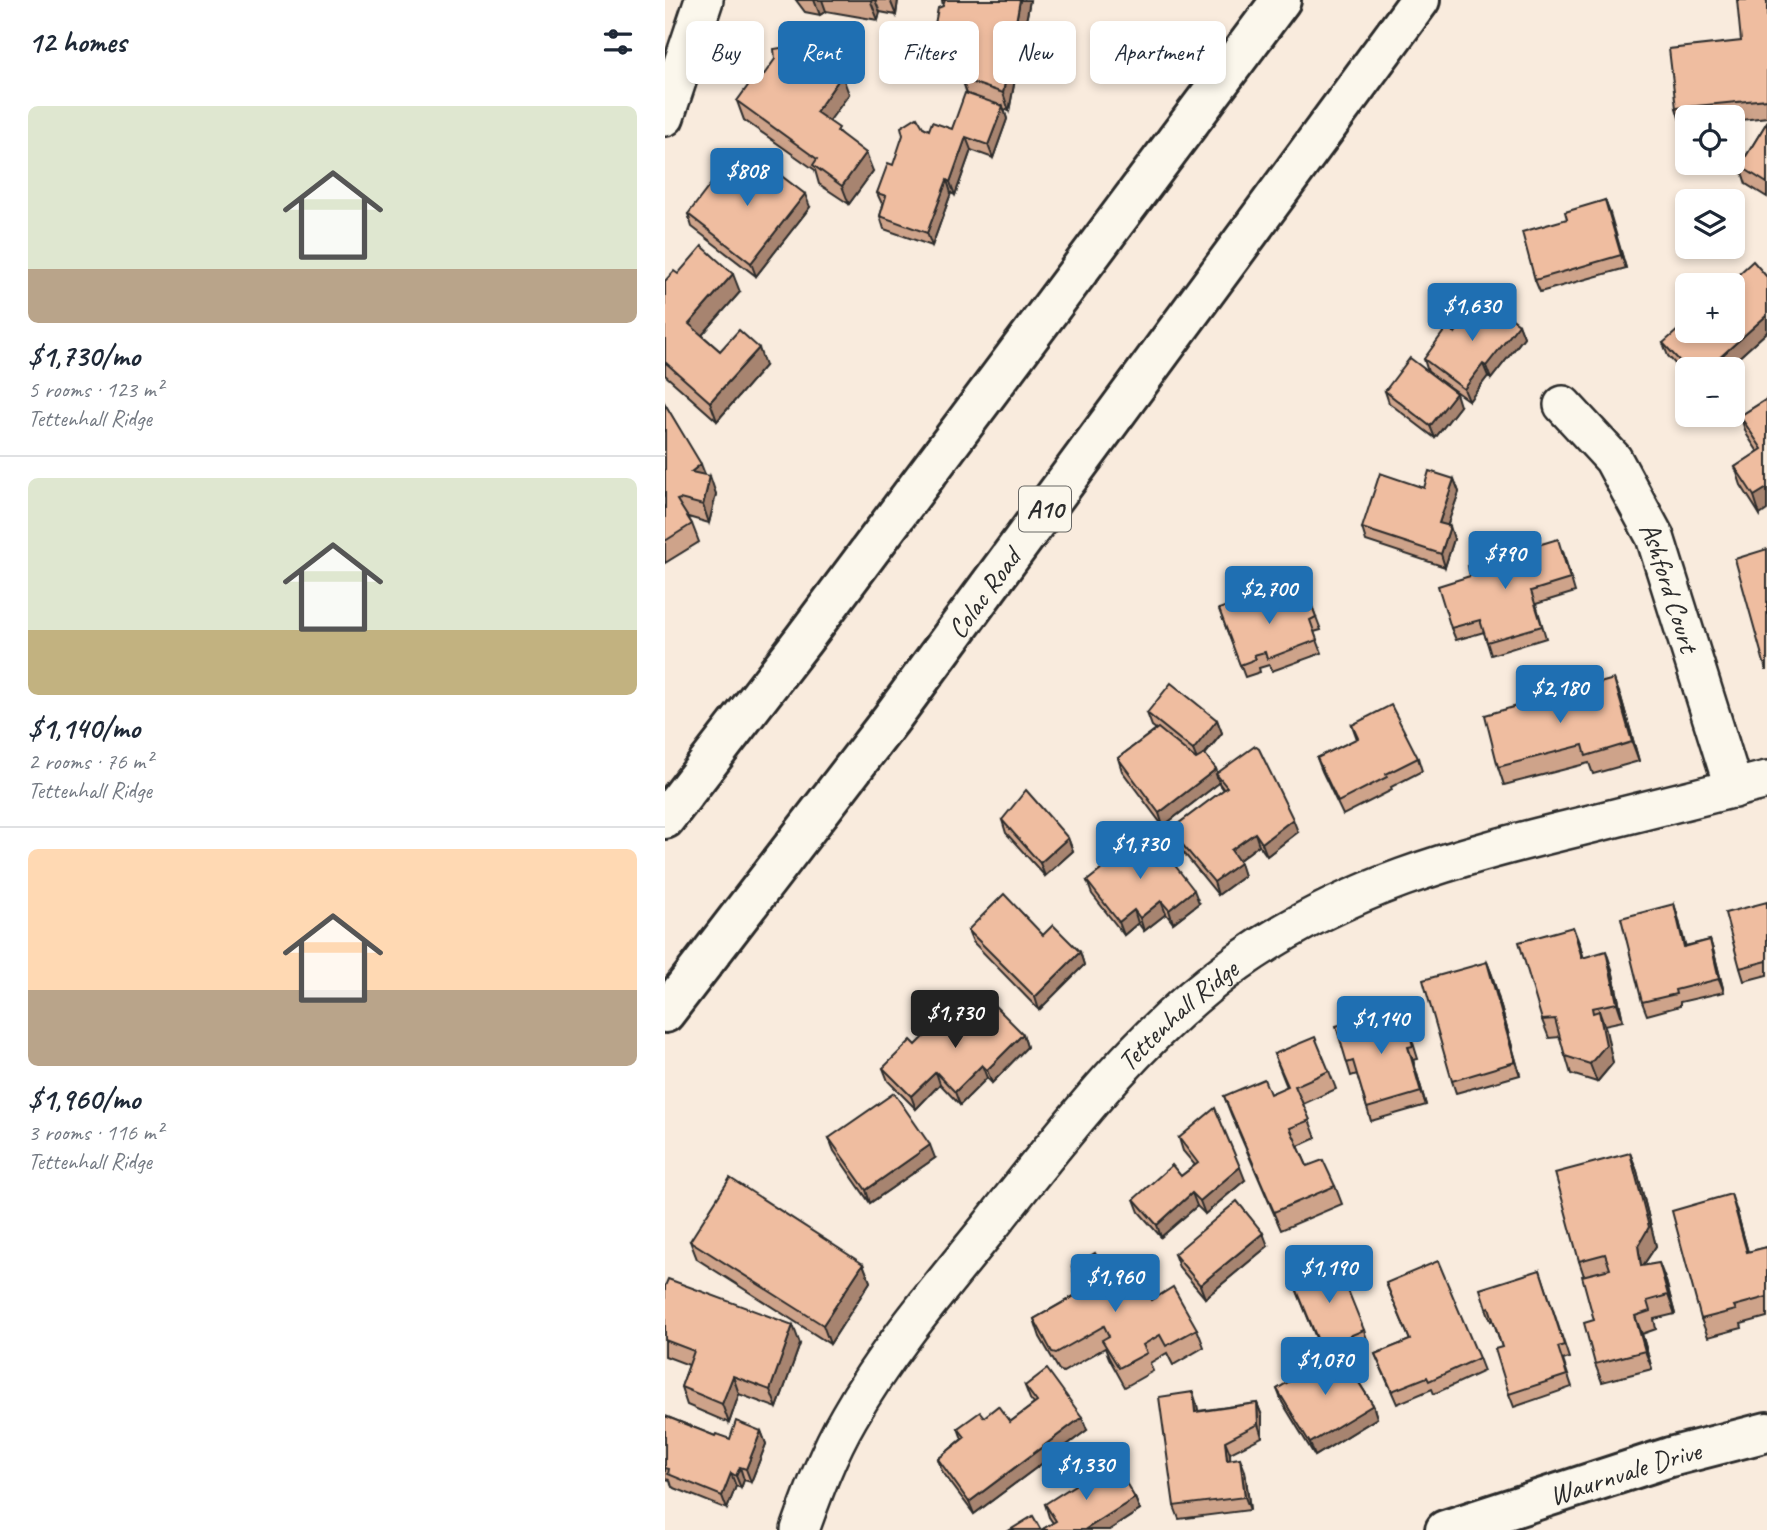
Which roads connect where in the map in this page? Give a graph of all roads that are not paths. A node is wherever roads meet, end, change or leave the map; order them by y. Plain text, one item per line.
1 (704, 0) edge
2 (1281, 0) edge
3 (1420, 0) edge
4 (665, 117) edge
5 (1563, 405) dead end
6 (1751, 785) edge
7 (665, 820) edge
8 (665, 1013) edge
9 (1767, 1432) edge
10 (800, 1530) edge
11 (1445, 1530) edge

1 - 4 street
2 - 7 main road
3 - 8 main road, Colac Road / A10
5 - 6 street, Ashford Court
6 - 10 street, Tettenhall Ridge
9 - 11 main road, Waurnvale Drive

